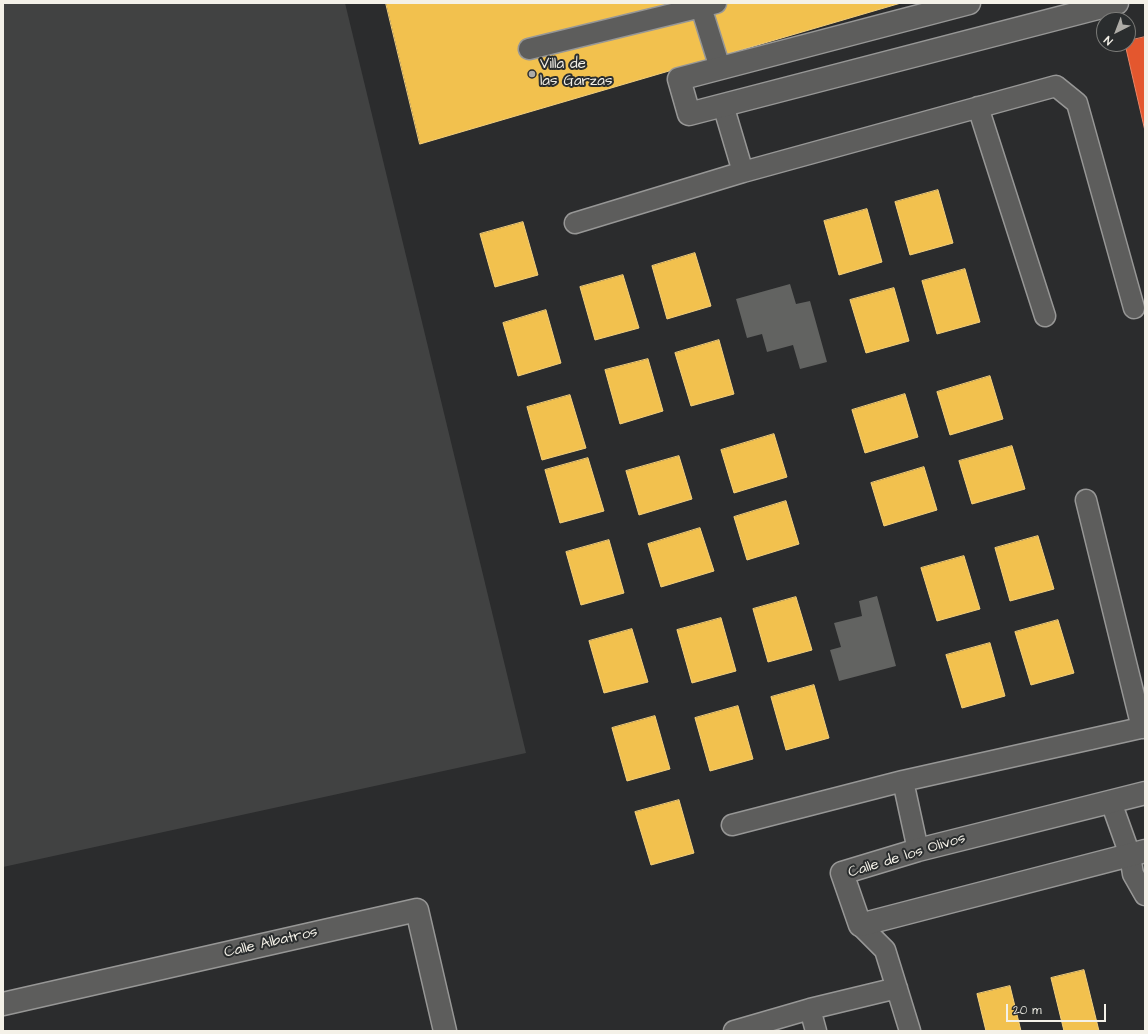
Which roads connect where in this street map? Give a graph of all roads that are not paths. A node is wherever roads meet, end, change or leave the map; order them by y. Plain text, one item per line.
1 (969, 3) edge
2 (1117, 3) edge
3 (709, 5) edge
4 (529, 49) dead end
5 (720, 68) junction
6 (723, 105) junction
7 (978, 107) junction
8 (743, 172) junction
9 (575, 222) dead end
10 (1134, 308) dead end
11 (1045, 316) dead end
12 (1086, 500) dead end
13 (1144, 727) edge
14 (903, 780) junction
15 (1145, 793) edge
16 (1111, 802) junction
17 (732, 825) dead end
18 (918, 850) junction
19 (1137, 853) edge
20 (1145, 895) edge
21 (860, 925) junction
22 (897, 988) junction
23 (3, 1004) edge
24 (810, 1009) junction
25 (445, 1031) edge
26 (734, 1031) edge
27 (816, 1031) edge
28 (910, 1031) edge

1 - 5 street
2 - 6 street
3 - 4 lane
3 - 5 lane
5 - 6 street
6 - 8 lane
7 - 8 lane
7 - 10 lane
7 - 11 lane
8 - 9 lane
12 - 13 lane
13 - 14 lane
14 - 17 lane
14 - 18 lane
15 - 16 street, Calle de los Olivos
16 - 18 street, Calle de los Olivos
16 - 19 lane
18 - 21 street, Calle de los Olivos
19 - 20 lane
19 - 21 street
21 - 22 lane
22 - 24 lane
22 - 28 lane
23 - 25 street, Calle Albatros
24 - 26 lane
24 - 27 lane

